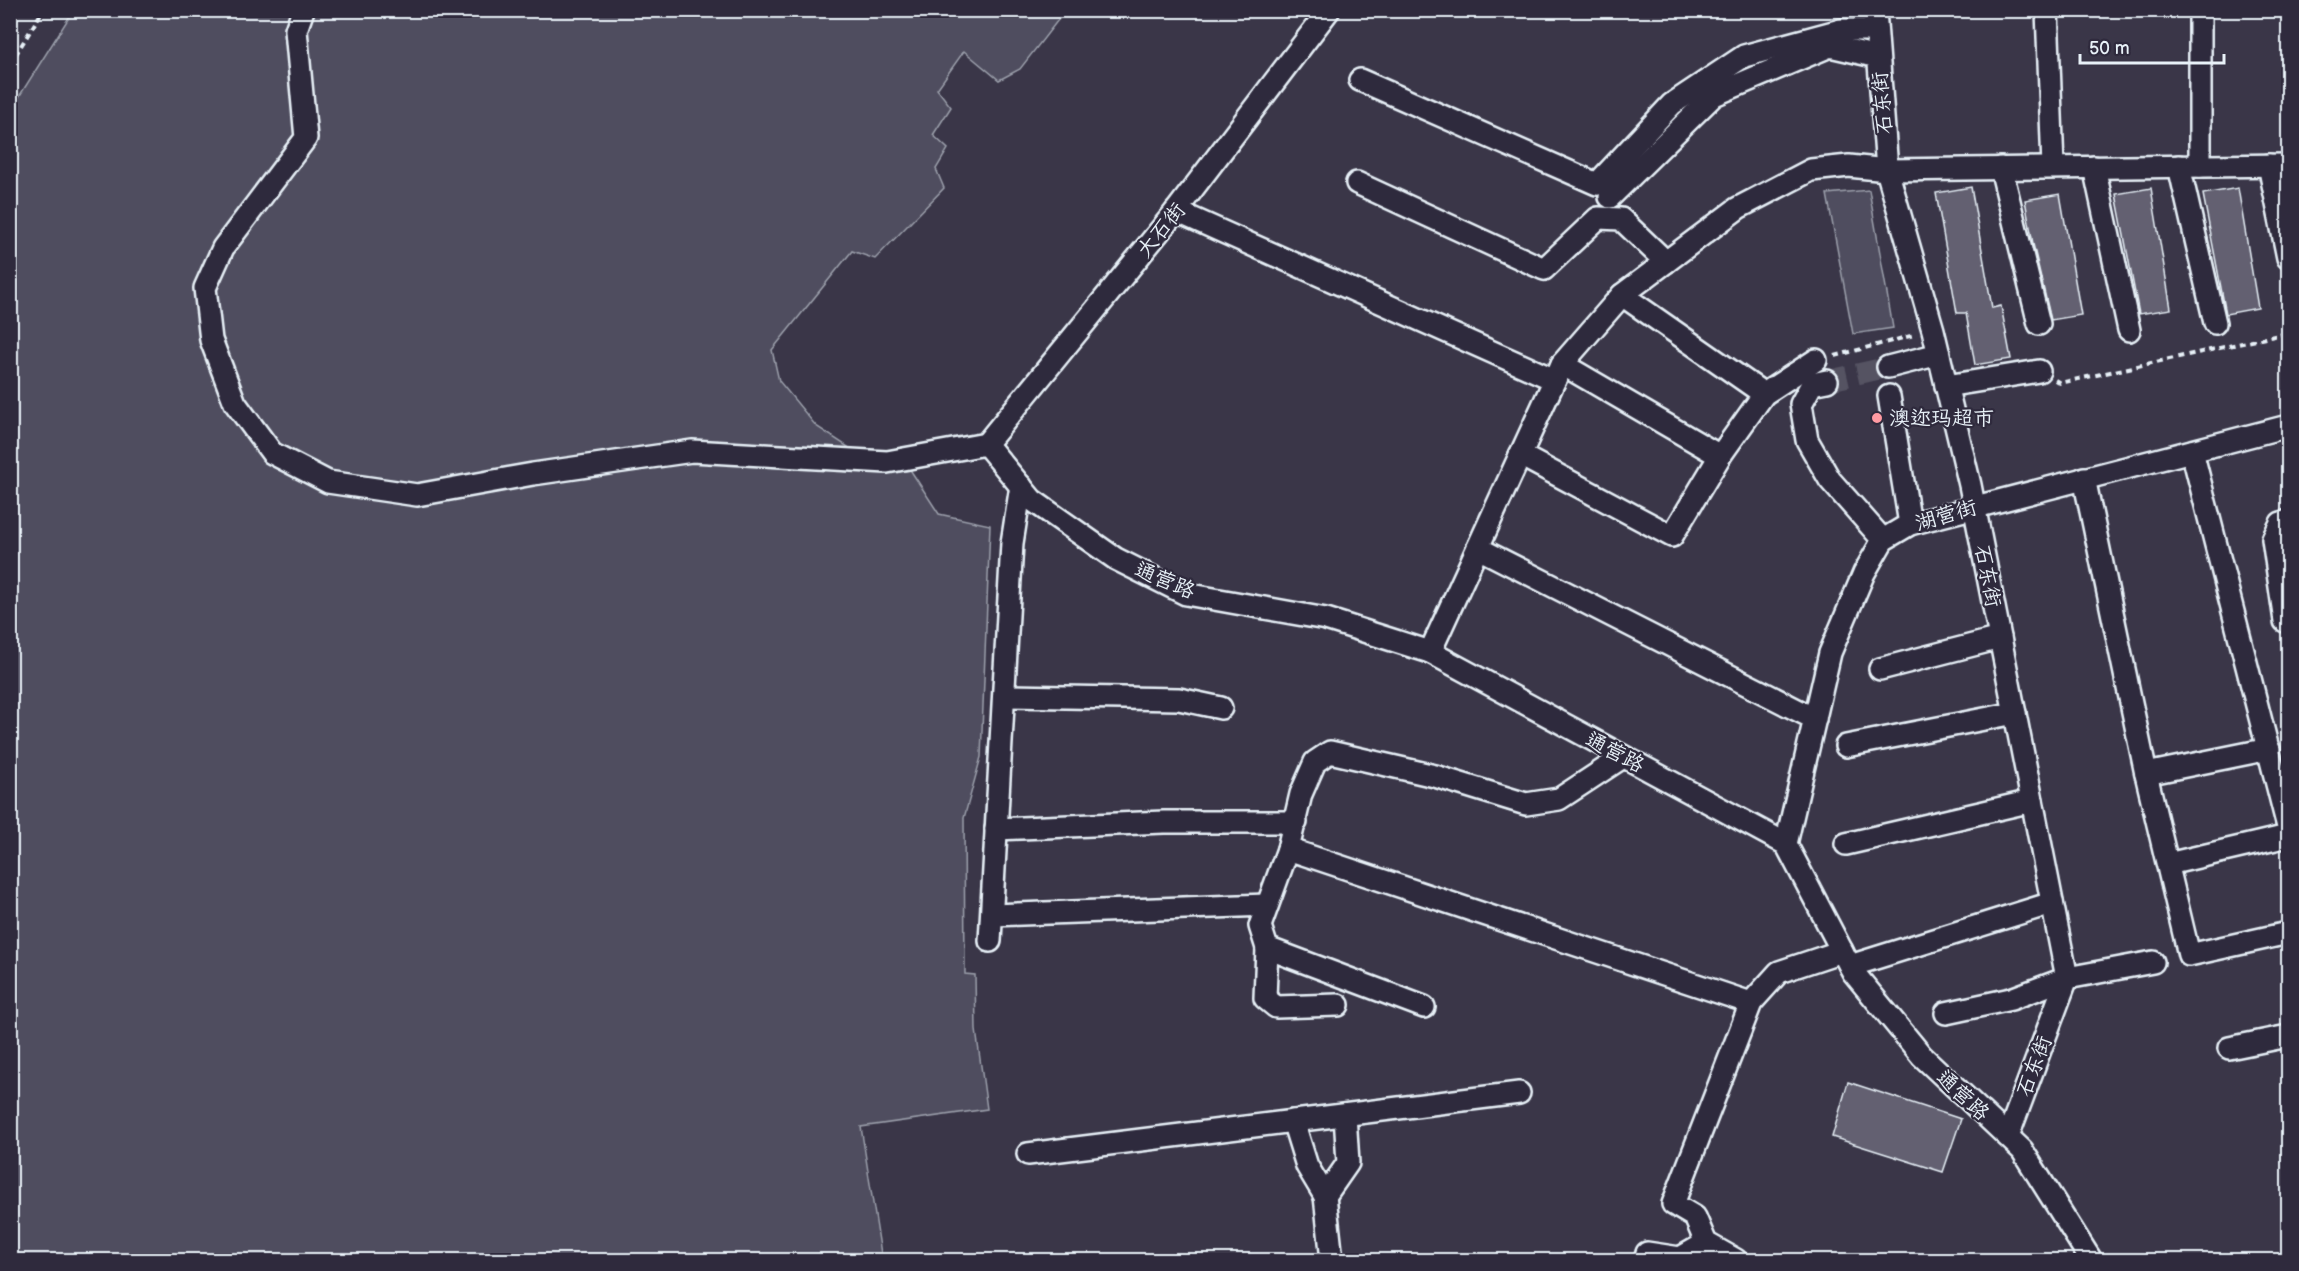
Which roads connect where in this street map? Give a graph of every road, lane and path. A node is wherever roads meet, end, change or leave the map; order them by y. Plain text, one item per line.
1 (43, 10) edge
2 (303, 10) edge
3 (1329, 10) edge
4 (2048, 10) edge
5 (2200, 10) edge
6 (1875, 20) edge
7 (1878, 57) junction
8 (10, 64) edge
9 (1360, 80) dead end
10 (2279, 165) edge
11 (2178, 166) junction
12 (2200, 166) junction
13 (2053, 167) junction
14 (2094, 167) junction
15 (2001, 168) junction
16 (1887, 170) junction
17 (1357, 183) dead end
18 (1610, 197) dead end
19 (1176, 211) junction
20 (2289, 258) edge
21 (1666, 262) junction
22 (1622, 295) junction
23 (2216, 323) dead end
24 (2039, 324) dead end
25 (1934, 330) junction
26 (2129, 330) dead end
27 (2289, 333) edge
28 (1939, 354) junction
29 (1816, 360) joint
30 (1888, 367) tunnel mouth
31 (2039, 371) joint
32 (1558, 372) junction
33 (1827, 381) tunnel mouth
34 (1946, 386) junction
35 (1764, 394) junction
36 (1889, 396) dead end
37 (2289, 426) edge
38 (986, 444) junction
39 (2192, 451) junction
40 (1520, 455) junction
41 (1720, 456) junction
42 (2085, 478) junction
43 (1021, 486) junction
44 (1974, 507) junction
45 (2289, 521) edge
46 (1910, 524) junction
47 (1883, 540) junction
48 (1478, 548) junction
49 (2285, 621) dead end
50 (2000, 638) junction
51 (1430, 652) junction
52 (1880, 669) dead end
53 (1004, 696) junction
54 (1221, 708) dead end
55 (2015, 713) junction
56 (1815, 719) junction
57 (1846, 746) dead end
58 (2269, 749) junction
59 (1623, 757) junction
60 (2146, 774) junction
61 (2032, 801) junction
62 (1296, 822) junction
63 (2289, 827) edge
64 (996, 829) junction
65 (2289, 836) edge
66 (1786, 844) junction
67 (1846, 844) dead end
68 (1288, 849) junction
69 (2168, 864) junction
70 (2052, 903) junction
71 (1267, 905) junction
72 (992, 915) junction
73 (2289, 933) edge
74 (990, 941) dead end
75 (1267, 948) junction
76 (1846, 958) junction
77 (2152, 962) dead end
78 (2067, 978) junction
79 (1751, 1003) junction
80 (1338, 1005) dead end
81 (1424, 1007) dead end
82 (1946, 1013) dead end
83 (2289, 1036) edge
84 (2229, 1048) dead end
85 (1519, 1093) dead end
86 (1345, 1114) junction
87 (1293, 1121) junction
88 (2008, 1136) junction
89 (1028, 1154) dead end
90 (1325, 1196) junction
91 (1706, 1243) junction
92 (1332, 1260) edge
93 (1645, 1260) edge
94 (1736, 1260) edge
95 (2091, 1260) edge

1 - 8 path
2 - 38 street
3 - 19 street, 大石街
4 - 13 street
5 - 12 street
6 - 7 street, 石东街
6 - 9 street
7 - 16 street, 石东街
7 - 18 street
10 - 12 street
10 - 20 street
11 - 12 street
11 - 14 street
11 - 23 street
13 - 14 street
13 - 15 street
14 - 26 street
15 - 16 street
15 - 24 street
16 - 21 street
16 - 25 street, 石东街
17 - 21 street
19 - 32 street
19 - 38 street, 大石街
21 - 22 street
22 - 32 street
22 - 35 street
25 - 28 street, 石东街
25 - 29 path
27 - 31 path
28 - 30 street
28 - 34 street, 石东街
29 - 35 street
31 - 34 street
32 - 40 street
32 - 41 street
33 - 47 street
34 - 44 street, 石东街
35 - 41 street
36 - 46 street
37 - 39 street, 湖营街
38 - 43 street, 通营路
39 - 42 street, 湖营街
39 - 58 street
40 - 41 street
40 - 48 street
42 - 44 street, 湖营街
42 - 60 street
43 - 51 street, 通营路
43 - 53 street
44 - 46 street, 湖营街
44 - 50 street, 石东街
45 - 49 street
46 - 47 street, 湖营街
47 - 56 street, 湖营街
48 - 51 street
48 - 56 street
50 - 52 street
50 - 55 street, 石东街
51 - 59 street, 通营路
53 - 54 street
53 - 64 street
55 - 57 street
55 - 61 street, 石东街
56 - 66 street, 湖营街
58 - 60 street
58 - 63 street
59 - 62 street
59 - 66 street, 通营路
60 - 69 street
61 - 67 street
61 - 70 street, 石东街
62 - 64 street
62 - 68 street
64 - 72 street
65 - 69 street
66 - 76 street, 通营路
68 - 71 street
68 - 79 street
69 - 73 street
70 - 76 street
70 - 78 street, 石东街
71 - 72 street
71 - 75 street
72 - 74 street
75 - 80 street
75 - 81 street
76 - 79 street
76 - 88 street, 通营路
77 - 78 street
78 - 82 street
78 - 88 street, 石东街
79 - 91 street
83 - 84 street
85 - 86 street
86 - 87 street
86 - 90 street
87 - 89 street
87 - 90 street
88 - 95 street, 通营路
90 - 92 street
91 - 93 street
91 - 94 street

